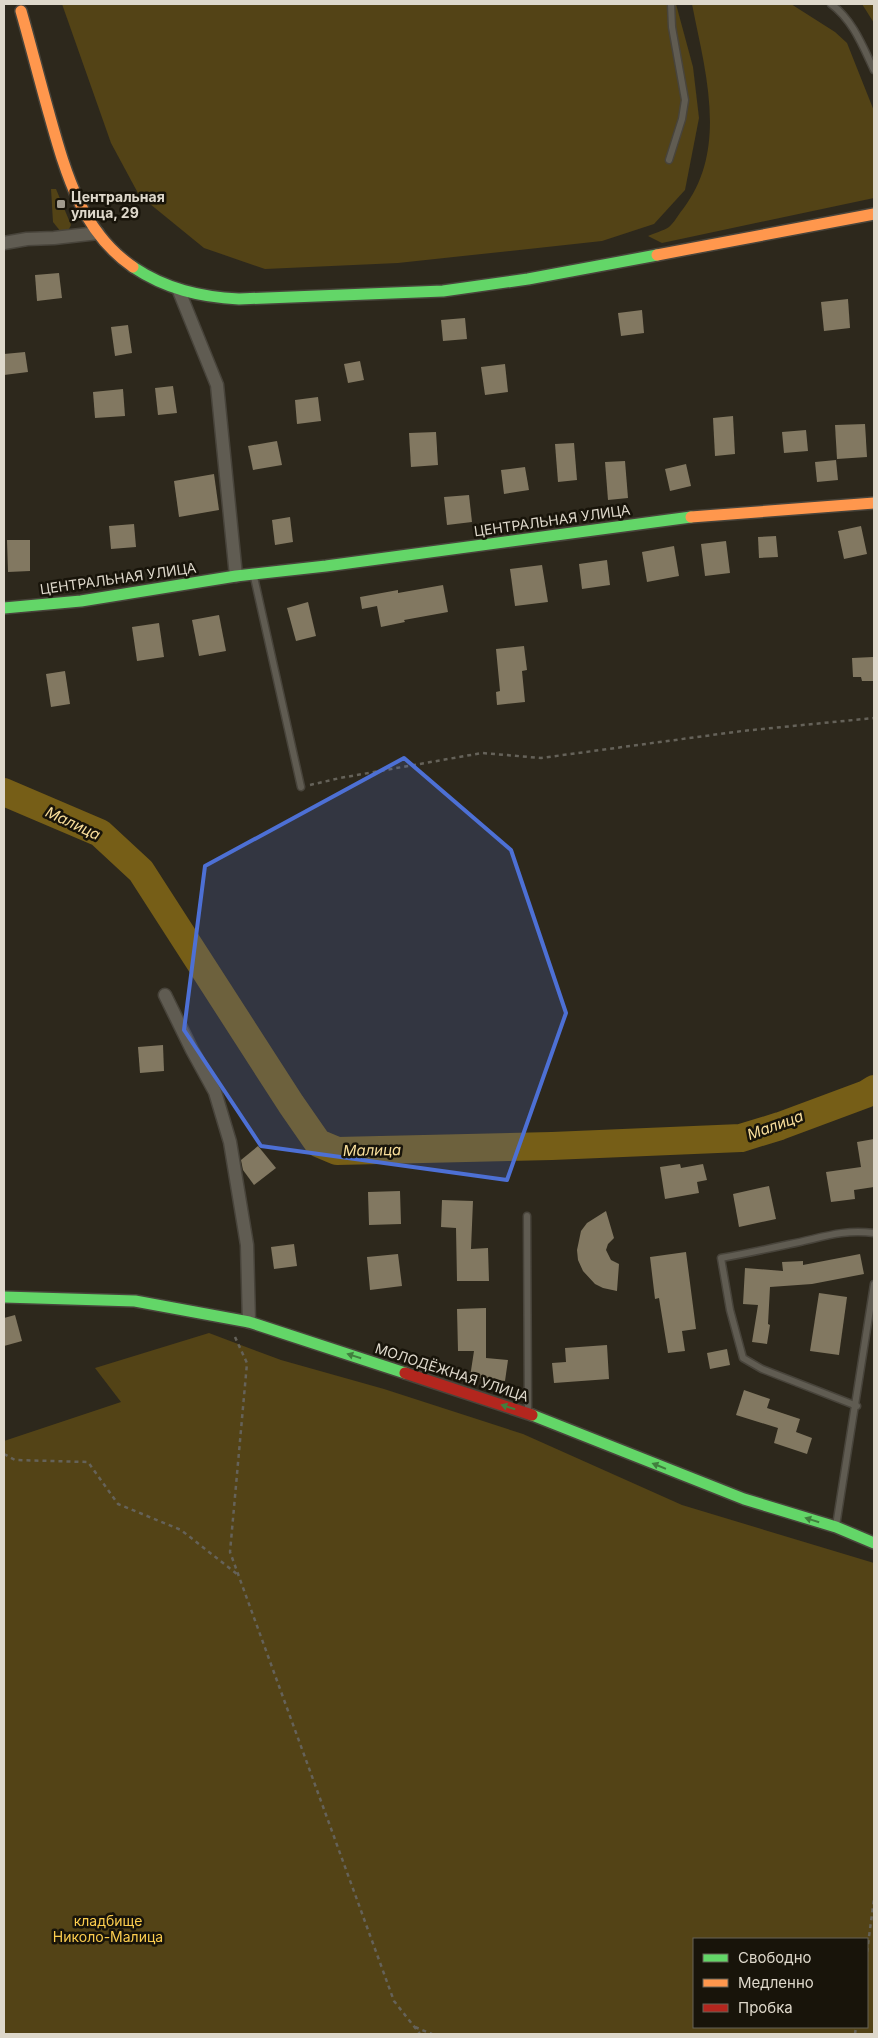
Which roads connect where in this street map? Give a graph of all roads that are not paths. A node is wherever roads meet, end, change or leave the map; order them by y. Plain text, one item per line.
1 (671, 4) edge
2 (831, 4) edge
3 (20, 7) edge
4 (874, 70) edge
5 (669, 160) dead end
6 (874, 214) edge
7 (98, 233) junction
8 (4, 244) edge
9 (179, 291) junction
10 (874, 503) edge
11 (253, 575) junction
12 (236, 576) junction
13 (4, 608) edge
14 (302, 787) road end
15 (166, 995) dead end
16 (527, 1216) dead end
17 (874, 1233) edge
18 (874, 1284) edge
19 (4, 1297) edge
20 (249, 1322) junction
21 (857, 1406) junction
22 (528, 1413) junction
23 (836, 1527) junction
24 (874, 1543) edge

1 - 5 lane
2 - 4 lane
3 - 7 street
6 - 9 street
7 - 8 street
7 - 9 street
9 - 12 street
10 - 11 street, ЦЕНТРАЛЬНАЯ УЛИЦА
11 - 12 street, ЦЕНТРАЛЬНАЯ УЛИЦА
11 - 14 lane
12 - 13 street, ЦЕНТРАЛЬНАЯ УЛИЦА
15 - 20 street
16 - 22 lane
17 - 21 lane
18 - 21 lane
19 - 20 street, МОЛОДЁЖНАЯ УЛИЦА
22 -> 20 street, МОЛОДЁЖНАЯ УЛИЦА
21 - 23 lane
23 -> 22 street, МОЛОДЁЖНАЯ УЛИЦА
23 - 24 street, МОЛОДЁЖНАЯ УЛИЦА

